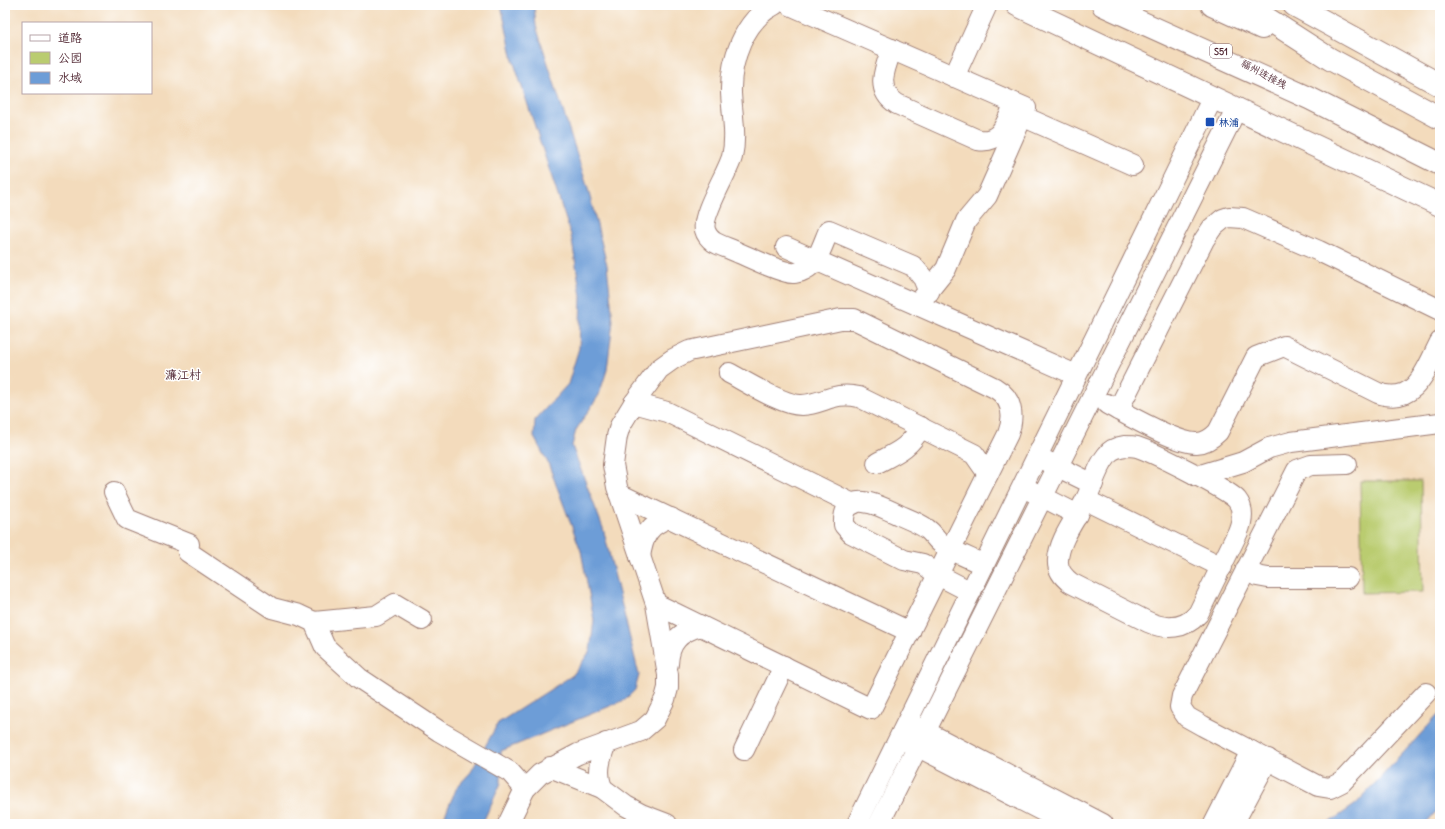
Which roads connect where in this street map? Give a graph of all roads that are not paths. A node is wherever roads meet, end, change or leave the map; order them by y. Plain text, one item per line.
1 (774, 5) edge
2 (790, 5) edge
3 (988, 5) edge
4 (1017, 5) edge
5 (1103, 5) edge
6 (1134, 5) edge
7 (1212, 5) edge
8 (1246, 5) edge
9 (1294, 5) edge
10 (892, 49) junction
11 (1330, 59) junction
12 (954, 77) junction
13 (1440, 85) edge
14 (1213, 97) junction
15 (1309, 98) junction
16 (1237, 108) junction
17 (1018, 110) junction
18 (1440, 118) edge
19 (1440, 164) edge
20 (1133, 165) dead end
21 (1440, 205) edge
22 (786, 247) dead end
23 (815, 260) junction
24 (923, 299) junction
25 (1440, 310) edge
26 (1440, 342) edge
27 (728, 373) dead end
28 (655, 375) junction
29 (1076, 375) junction
30 (1092, 397) junction
31 (634, 403) junction
32 (1118, 410) junction
33 (667, 412) junction
34 (1440, 423) edge
35 (920, 427) junction
36 (1000, 449) junction
37 (974, 454) junction
38 (1037, 457) junction
39 (1243, 462) junction
40 (877, 463) dead end
41 (1347, 464) dead end
42 (1057, 466) junction
43 (988, 474) junction
44 (1196, 476) junction
45 (1022, 486) junction
46 (114, 492) dead end
47 (619, 494) junction
48 (1042, 496) junction
49 (1086, 499) junction
50 (853, 504) junction
51 (1240, 504) junction
52 (671, 518) junction
53 (951, 549) junction
54 (640, 557) junction
55 (984, 565) junction
56 (1222, 567) junction
57 (1246, 570) junction
58 (938, 575) junction
59 (1348, 578) dead end
60 (971, 592) junction
61 (656, 604) junction
62 (422, 620) dead end
63 (314, 622) junction
64 (701, 626) junction
65 (910, 632) junction
66 (784, 666) junction
67 (668, 675) junction
68 (1426, 693) dead end
69 (904, 730) junction
70 (921, 739) junction
71 (606, 744) junction
72 (744, 750) dead end
73 (1260, 755) junction
74 (550, 767) junction
75 (602, 788) junction
76 (525, 789) junction
77 (508, 824) edge
78 (667, 824) edge
79 (857, 824) edge
80 (879, 824) edge
81 (1068, 824) edge
82 (1103, 824) edge
83 (1214, 824) edge
84 (1233, 824) edge

1 - 23 street
2 - 10 street
3 - 12 street
4 - 14 main road
5 - 15 main road
6 - 15 main road, 福州连接线 / S51
7 - 11 main road
8 - 11 main road
9 - 13 main road
10 - 12 street
10 - 17 street
11 - 18 main road
12 - 17 street
14 - 16 main road
14 - 29 street
15 - 19 main road
16 - 21 main road
16 - 30 street
17 - 20 street
17 - 24 street
22 - 23 street
23 - 24 street
23 - 24 street
24 - 29 street
25 - 32 street
26 - 32 street
27 - 35 street
28 - 31 street
28 - 33 street
28 - 36 street
29 - 38 street
30 - 32 street
30 - 42 street
31 - 33 street
31 - 47 street
33 - 50 street
34 - 39 street
35 - 37 street
35 - 40 street
36 - 37 street
36 - 43 street
37 - 43 street
38 - 42 street
38 - 45 street
39 - 44 street
39 - 51 street
41 - 57 street
42 - 48 street
42 - 49 street
43 - 53 street
44 - 49 street
44 - 51 street
45 - 48 street
45 - 55 street
46 - 63 street
47 - 52 street
47 - 54 street
48 - 49 street
48 - 70 street
49 - 56 street
49 - 56 street
50 - 53 street
50 - 58 street
51 - 56 street
52 - 54 street
52 - 65 street
53 - 55 street
53 - 58 street
54 - 61 street
55 - 60 street
57 - 59 street
57 - 73 street
58 - 60 street
58 - 65 street
60 - 69 street
61 - 64 street
61 - 67 street
62 - 63 street
63 - 76 street
64 - 66 street
64 - 67 street
65 - 66 street
66 - 72 street
67 - 71 street
68 - 73 street
69 - 70 street
69 - 79 street
70 - 80 street
70 - 81 street
70 - 82 street
71 - 74 street
71 - 75 street
73 - 83 street
73 - 84 street
74 - 75 street
74 - 76 street
75 - 78 street
76 - 77 street

